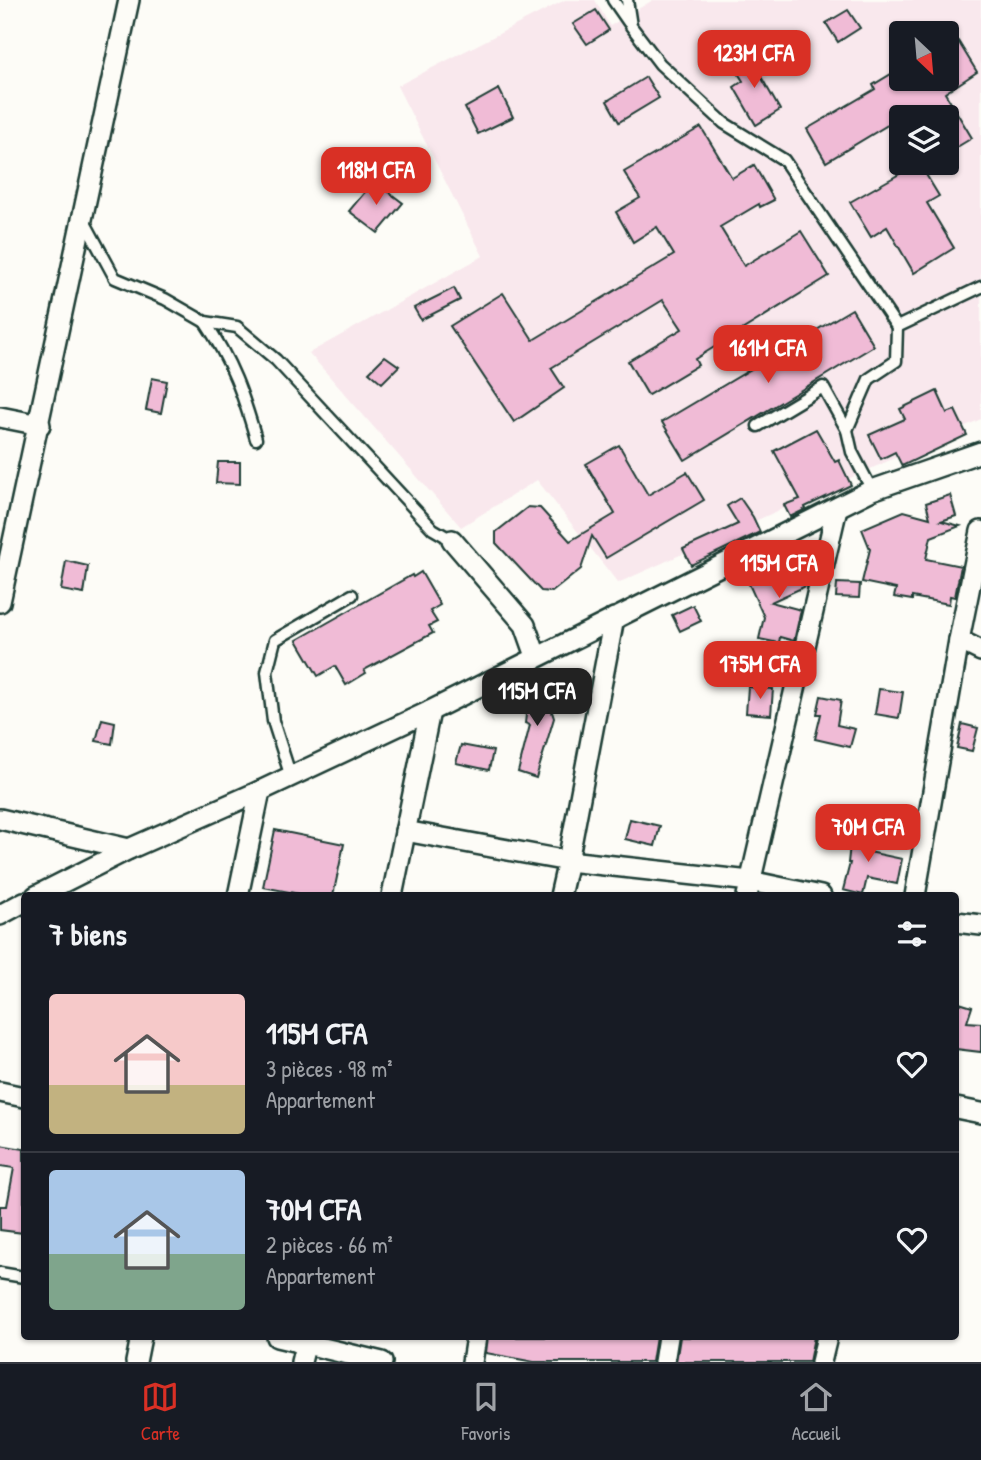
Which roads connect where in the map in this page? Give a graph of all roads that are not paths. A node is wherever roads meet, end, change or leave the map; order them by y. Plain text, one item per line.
1 (129, 0) edge
2 (613, 0) edge
3 (627, 0) edge
4 (631, 26) junction
5 (83, 218) junction
6 (981, 287) edge
7 (205, 322) junction
8 (897, 327) junction
9 (0, 417) edge
10 (40, 425) junction
11 (758, 426) dead end
12 (847, 430) junction
13 (257, 439) dead end
14 (981, 452) edge
15 (872, 490) junction
16 (837, 508) junction
17 (981, 531) edge
18 (452, 540) joint
19 (352, 595) dead end
20 (0, 603) edge
21 (614, 618) junction
22 (959, 640) junction
23 (981, 651) edge
24 (536, 656) junction
25 (430, 711) junction
26 (291, 777) junction
27 (260, 791) junction
28 (0, 819) edge
29 (405, 831) junction
30 (129, 849) junction
31 (568, 862) junction
32 (749, 889) edge
33 (44, 892) edge
34 (239, 892) edge
35 (393, 892) edge
36 (561, 892) edge
37 (780, 892) edge
38 (916, 892) edge
39 (21, 904) edge
40 (0, 915) edge
41 (959, 922) edge
42 (981, 925) edge
43 (0, 1092) edge
44 (21, 1096) edge
45 (959, 1109) edge
46 (981, 1113) edge
47 (0, 1273) edge
48 (21, 1276) edge
49 (140, 1340) edge
50 (284, 1340) edge
51 (476, 1340) edge
52 (668, 1340) edge
53 (826, 1340) edge
54 (304, 1348) edge
55 (136, 1362) edge
56 (382, 1362) edge
57 (472, 1362) edge
58 (664, 1362) edge
59 (821, 1362) edge

1 - 5 street
2 - 4 lane
3 - 4 lane
4 - 8 lane
5 - 7 lane
5 - 10 street
6 - 8 lane
7 - 13 lane
7 - 18 lane
8 - 12 lane
9 - 10 street
10 - 20 street
11 - 12 lane
12 - 15 lane
14 - 15 street
15 - 16 street
16 - 21 street
16 - 32 street
17 - 22 street
18 - 24 street
19 - 26 lane
21 - 24 street
21 - 31 street
22 - 23 street
22 - 38 street
24 - 25 street
25 - 26 street
25 - 29 street
26 - 27 street
27 - 30 street
27 - 34 street
28 - 30 street
29 - 31 street
29 - 35 street
30 - 33 street
31 - 32 street
31 - 36 street
32 - 37 street
39 - 40 street
41 - 42 street
43 - 44 street
45 - 46 street
47 - 48 lane
49 - 55 street
50 - 54 street
51 - 57 street
52 - 58 street
53 - 59 street
54 - 56 street

